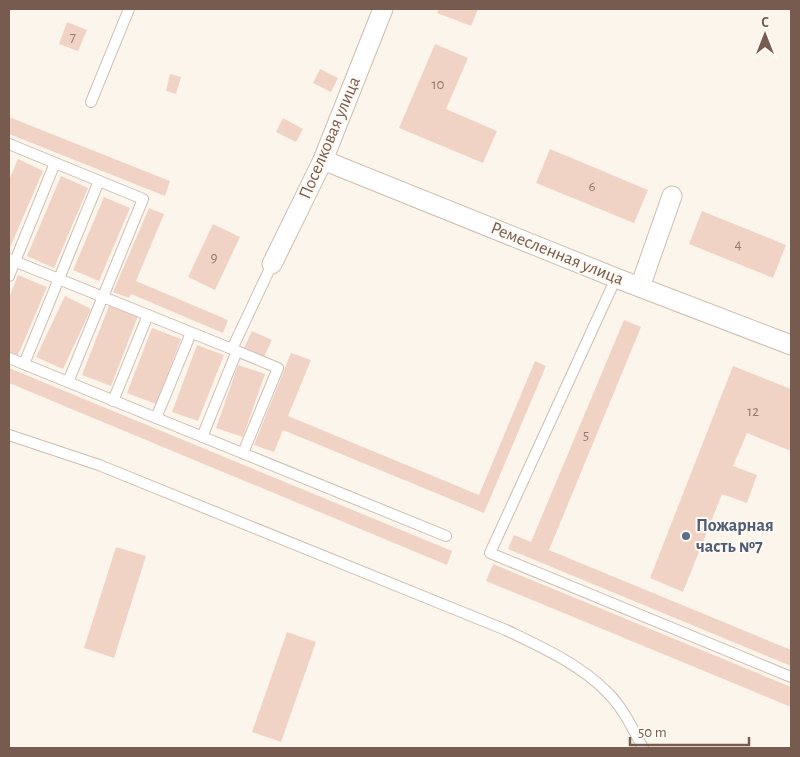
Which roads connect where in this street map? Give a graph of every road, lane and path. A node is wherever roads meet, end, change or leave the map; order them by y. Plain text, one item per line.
1 (129, 9) edge
2 (383, 9) edge
3 (91, 102) dead end
4 (10, 148) edge
5 (323, 160) junction
6 (55, 163) junction
7 (100, 181) junction
8 (672, 196) dead end
9 (12, 260) edge
10 (272, 264) joint
11 (9, 276) edge
12 (616, 278) junction
13 (59, 279) junction
14 (640, 287) junction
15 (103, 297) junction
16 (148, 315) junction
17 (191, 333) junction
18 (791, 345) edge
19 (235, 350) junction
20 (9, 358) edge
21 (24, 364) junction
22 (68, 382) junction
23 (113, 401) junction
24 (156, 418) junction
25 (9, 435) edge
26 (202, 437) junction
27 (243, 454) junction
28 (446, 536) dead end
29 (791, 677) edge
30 (643, 748) edge

1 - 3 lane
2 - 5 street, Поселковая улица
4 - 6 lane
5 - 10 street, Поселковая улица
5 - 12 street, Ремесленная улица
6 - 7 lane
6 - 9 lane
7 - 13 lane
7 - 15 lane
8 - 14 street
9 - 11 lane
9 - 13 lane
10 - 19 lane
12 - 14 street, Ремесленная улица
12 - 29 lane
13 - 15 lane
13 - 21 lane
14 - 18 street, Ремесленная улица
15 - 16 lane
15 - 22 lane
16 - 17 lane
16 - 23 lane
17 - 19 lane
17 - 24 lane
19 - 26 lane
19 - 27 lane
20 - 21 lane
21 - 22 lane
22 - 23 lane
23 - 24 lane
24 - 26 lane
25 - 30 lane
26 - 27 lane
27 - 28 lane

